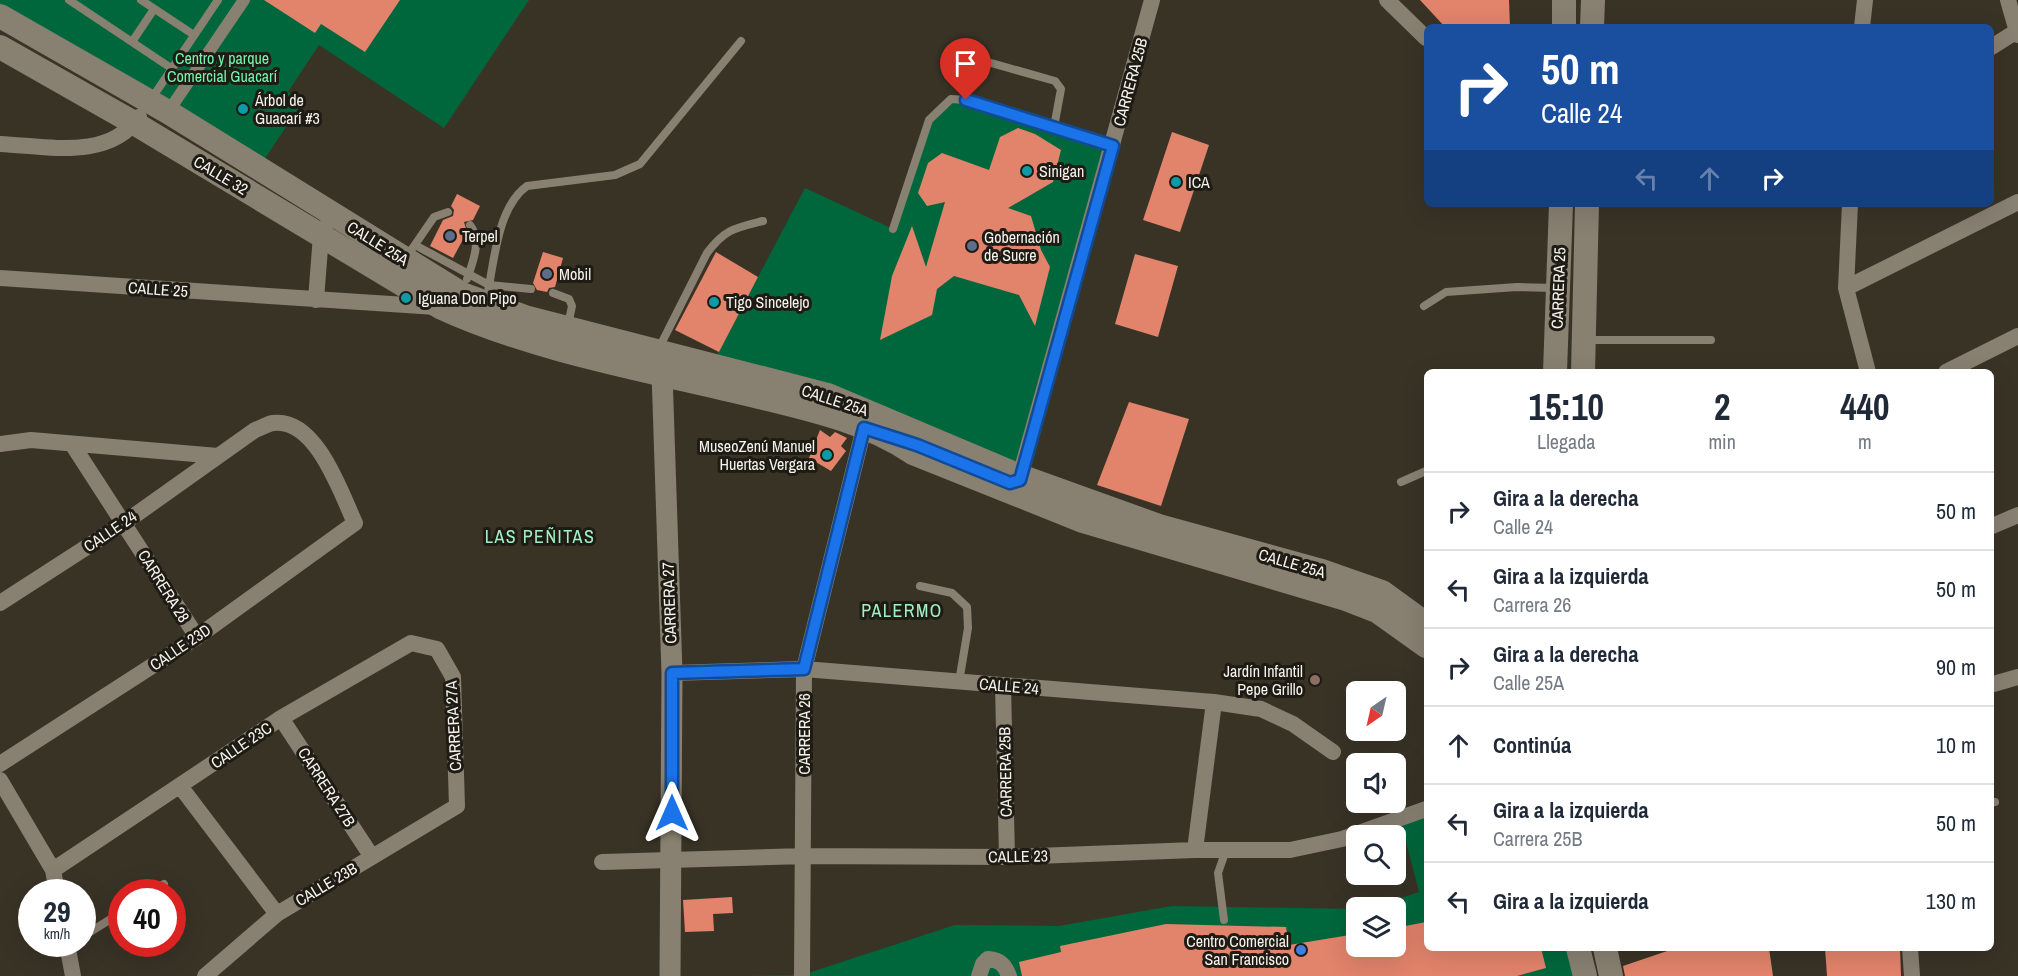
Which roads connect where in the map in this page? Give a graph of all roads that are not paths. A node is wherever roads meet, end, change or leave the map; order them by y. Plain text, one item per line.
1 (69, 0) edge
2 (141, 0) edge
3 (218, 0) edge
4 (244, 0) edge
5 (1152, 0) edge
6 (1387, 0) edge
7 (1564, 0) edge
8 (1593, 0) edge
9 (1864, 0) edge
10 (2008, 0) edge
11 (154, 9) junction
12 (0, 16) edge
13 (1564, 24) edge
14 (1592, 24) edge
15 (1862, 24) edge
16 (2017, 33) edge
17 (194, 35) junction
18 (1424, 36) edge
19 (741, 41) dead end
20 (132, 42) junction
21 (1994, 46) edge
22 (0, 47) edge
23 (963, 55) dead end
24 (171, 68) junction
25 (159, 107) junction
26 (134, 123) junction
27 (1054, 127) junction
28 (0, 144) edge
29 (1113, 146) junction
30 (2018, 202) edge
31 (1561, 207) edge
32 (1587, 207) edge
33 (1850, 207) edge
34 (448, 212) dead end
35 (763, 221) dead end
36 (326, 225) junction
37 (470, 225) dead end
38 (893, 229) dead end
39 (410, 253) junction
40 (0, 278) edge
41 (465, 285) junction
42 (1558, 288) junction
43 (1846, 288) junction
44 (531, 289) dead end
45 (553, 293) dead end
46 (487, 294) junction
47 (316, 300) junction
48 (1424, 306) dead end
49 (440, 308) junction
50 (567, 329) junction
51 (2018, 336) edge
52 (1584, 340) junction
53 (1711, 340) dead end
54 (659, 363) junction
55 (1556, 369) edge
56 (1583, 369) edge
57 (1867, 369) edge
58 (1952, 369) edge
59 (864, 428) junction
60 (893, 439) junction
61 (3, 443) edge
62 (72, 444) junction
63 (218, 456) junction
64 (1424, 472) edge
65 (1020, 476) junction
66 (1401, 482) dead end
67 (2018, 515) edge
68 (124, 523) junction
69 (355, 523) joint
70 (1994, 525) edge
71 (920, 586) dead end
72 (0, 603) edge
73 (1424, 623) edge
74 (197, 637) junction
75 (1424, 645) edge
76 (438, 649) joint
77 (804, 669) junction
78 (672, 673) junction
79 (2018, 677) edge
80 (959, 682) junction
81 (1994, 684) edge
82 (1003, 686) junction
83 (1214, 702) junction
84 (281, 718) junction
85 (1333, 752) dead end
86 (0, 764) edge
87 (0, 780) edge
88 (180, 786) junction
89 (457, 806) joint
90 (1424, 809) edge
91 (1195, 850) junction
92 (1226, 850) junction
93 (804, 856) junction
94 (372, 857) junction
95 (1007, 857) junction
96 (671, 860) junction
97 (602, 862) dead end
98 (53, 870) junction
99 (55, 879) edge
100 (277, 914) junction
101 (1224, 920) dead end
102 (1579, 951) edge
103 (1606, 951) edge
104 (1910, 951) edge
105 (69, 957) edge
106 (802, 975) edge
107 (73, 976) edge
108 (205, 976) edge
109 (670, 976) edge
110 (979, 976) edge
111 (1010, 976) edge
112 (1585, 976) edge
113 (1611, 976) edge
114 (1912, 976) edge

1 - 20 lane
2 - 11 lane
3 - 17 lane
4 - 25 street
5 - 29 street, CARRERA 25B
6 - 18 street
7 - 13 main road
8 - 14 main road
9 - 15 street
10 - 16 street
11 - 17 lane
11 - 20 lane
12 - 25 main road, CALLE 32
16 - 21 street
17 - 24 lane
19 - 46 lane
20 - 24 lane
22 - 26 main road, CALLE 32
23 - 27 lane
24 - 25 lane
25 - 26 street
25 - 36 main road, CALLE 32
26 - 28 street
26 - 36 main road, CALLE 32
27 - 29 lane
27 - 38 lane
29 - 65 street, CARRERA 25B
30 - 43 street
31 - 42 main road, CARRERA 25
32 - 52 main road, CARRERA 25
33 - 43 street
34 - 39 lane
35 - 54 lane
36 - 39 main road, CALLE 25A
36 - 47 street
36 - 49 main road, CALLE 32
37 - 41 lane
39 - 41 main road, CALLE 25A
40 - 47 street, CALLE 25
41 - 46 main road, CALLE 25A
42 - 48 lane
42 - 55 main road, CARRERA 25
43 - 57 street
44 - 46 lane
45 - 50 lane
46 - 50 main road, CALLE 25A
47 - 49 street, CALLE 25
49 - 54 main road, CALLE 25A
50 - 54 main road, CALLE 25A
51 - 58 street
52 - 53 lane
52 - 56 main road, CARRERA 25
54 - 59 main road, CALLE 25A
54 - 65 main road, CALLE 25A
54 - 78 street, CARRERA 27
59 - 60 main road, CALLE 25A
59 - 77 street, CARRERA 26
60 - 65 main road
60 - 75 main road, CALLE 25A
61 - 62 street
62 - 63 street
62 - 68 street, CARRERA 28
63 - 68 street, CALLE 24
63 - 69 street, CALLE 24
64 - 66 lane
65 - 73 main road, CALLE 25A
67 - 70 street
68 - 72 street, CALLE 24
68 - 74 street, CARRERA 28
69 - 74 street, CALLE 23D
71 - 80 lane
74 - 86 street, CALLE 23D
76 - 84 street, CALLE 23C
76 - 89 street, CARRERA 27A
77 - 78 street, CALLE 24
77 - 80 street, CALLE 24
77 - 93 street, CARRERA 26
78 - 96 street, CARRERA 27
79 - 81 street
80 - 82 street, CALLE 24
82 - 83 street, CALLE 24
82 - 95 street, CARRERA 25B
83 - 85 street, CALLE 24
83 - 91 street
84 - 88 street, CALLE 23C
84 - 94 street, CARRERA 27B
87 - 98 street
88 - 98 street, CALLE 23C
88 - 100 street
89 - 94 street, CALLE 23B
90 - 92 street, CALLE 23
91 - 92 street, CALLE 23
91 - 95 street, CALLE 23
92 - 101 lane
93 - 95 street, CALLE 23
93 - 96 street, CALLE 23
93 - 106 street, CARRERA 26
94 - 100 street, CALLE 23B
96 - 97 street, CALLE 23
96 - 109 street, CARRERA 27
98 - 99 street
100 - 108 street, CALLE 23B
102 - 112 main road
103 - 113 main road
104 - 114 street
105 - 107 street
110 - 111 street

